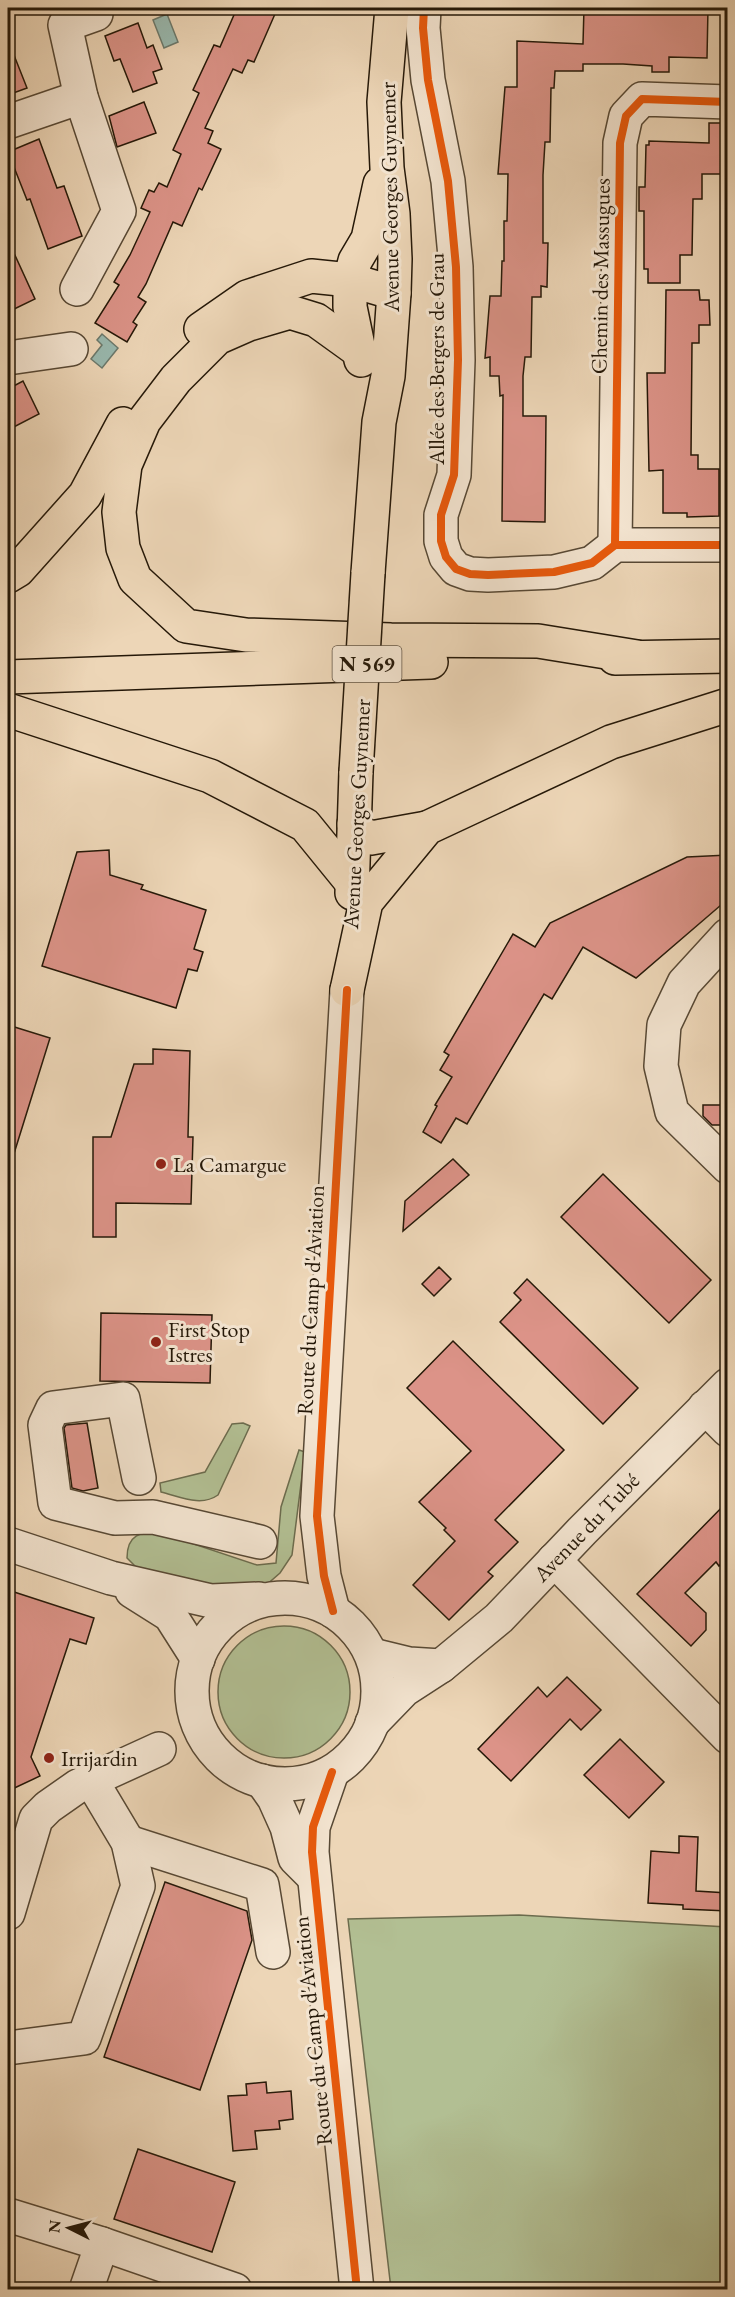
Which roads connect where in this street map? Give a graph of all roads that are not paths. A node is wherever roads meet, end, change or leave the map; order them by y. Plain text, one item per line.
1 (376, 8) edge
2 (392, 8) edge
3 (424, 8) edge
4 (102, 10) edge
5 (81, 97) junction
6 (728, 102) edge
7 (8, 122) edge
8 (76, 289) dead end
9 (350, 293) junction
10 (394, 293) junction
11 (316, 320) junction
12 (71, 349) dead end
13 (359, 351) junction
14 (8, 358) edge
15 (379, 422) junction
16 (728, 545) edge
17 (603, 554) junction
18 (8, 576) edge
19 (728, 656) edge
20 (637, 657) junction
21 (8, 677) edge
22 (728, 705) edge
23 (8, 710) edge
24 (354, 824) junction
25 (427, 828) junction
26 (353, 884) junction
27 (728, 935) edge
28 (347, 990) junction
29 (728, 1167) edge
30 (716, 1396) edge
31 (728, 1430) edge
32 (139, 1478) dead end
33 (317, 1516) junction
34 (260, 1542) dead end
35 (8, 1544) edge
36 (554, 1560) junction
37 (111, 1578) junction
38 (277, 1598) junction
39 (333, 1611) junction
40 (372, 1656) junction
41 (198, 1659) junction
42 (441, 1666) junction
43 (192, 1694) junction
44 (372, 1724) junction
45 (728, 1737) edge
46 (159, 1749) junction
47 (219, 1756) junction
48 (332, 1772) junction
49 (91, 1780) junction
50 (262, 1782) junction
51 (128, 1842) junction
52 (314, 1878) junction
53 (8, 1912) edge
54 (273, 1952) dead end
55 (8, 2048) edge
56 (8, 2215) edge
57 (102, 2244) junction
58 (86, 2289) edge
59 (235, 2289) edge
60 (357, 2289) edge

1 - 9 main road, Avenue Georges Guynemer
2 - 10 main road, Avenue Georges Guynemer
3 - 17 street, Allée des Bergers de Grau
4 - 5 street
5 - 7 street
5 - 8 street
6 - 17 street, Chemin des Massugues
9 - 10 main road
9 - 11 main road
9 - 13 main road, Avenue Georges Guynemer
9 - 18 main road
10 - 15 main road, Avenue Georges Guynemer
11 - 13 main road, N 569
11 - 20 main road, N 569
12 - 14 street
13 - 15 main road, Avenue Georges Guynemer
15 - 24 main road, Avenue Georges Guynemer, bridge
16 - 17 street
19 - 20 main road, N 569
20 - 21 main road, N 569
22 - 25 main road
23 - 26 main road
24 - 25 main road
24 - 26 main road, Avenue Georges Guynemer
25 - 28 main road
26 - 28 main road, Avenue Georges Guynemer
27 - 29 street
28 - 33 street, Route du Camp d'Aviation
30 - 31 street
30 - 36 street, Avenue du Tubé
32 - 34 street
33 - 38 street, Route du Camp d'Aviation
33 - 39 street, Route du Camp d'Aviation
35 - 37 street
36 - 42 street, Avenue du Tubé
36 - 45 street
37 - 38 street
37 - 41 street
38 - 39 street
38 - 41 street
39 - 40 street
40 - 42 street
40 - 44 street
41 - 43 street
42 - 44 street, Avenue du Tubé
43 - 46 street
43 - 47 street
44 - 48 street
46 - 47 street
46 - 49 street
47 - 50 street
48 - 50 street
48 - 52 street, Route du Camp d'Aviation
49 - 51 street
49 - 53 street
50 - 52 street
51 - 54 street
51 - 55 street
52 - 60 street, Route du Camp d'Aviation
56 - 57 street
57 - 58 street
57 - 59 street

